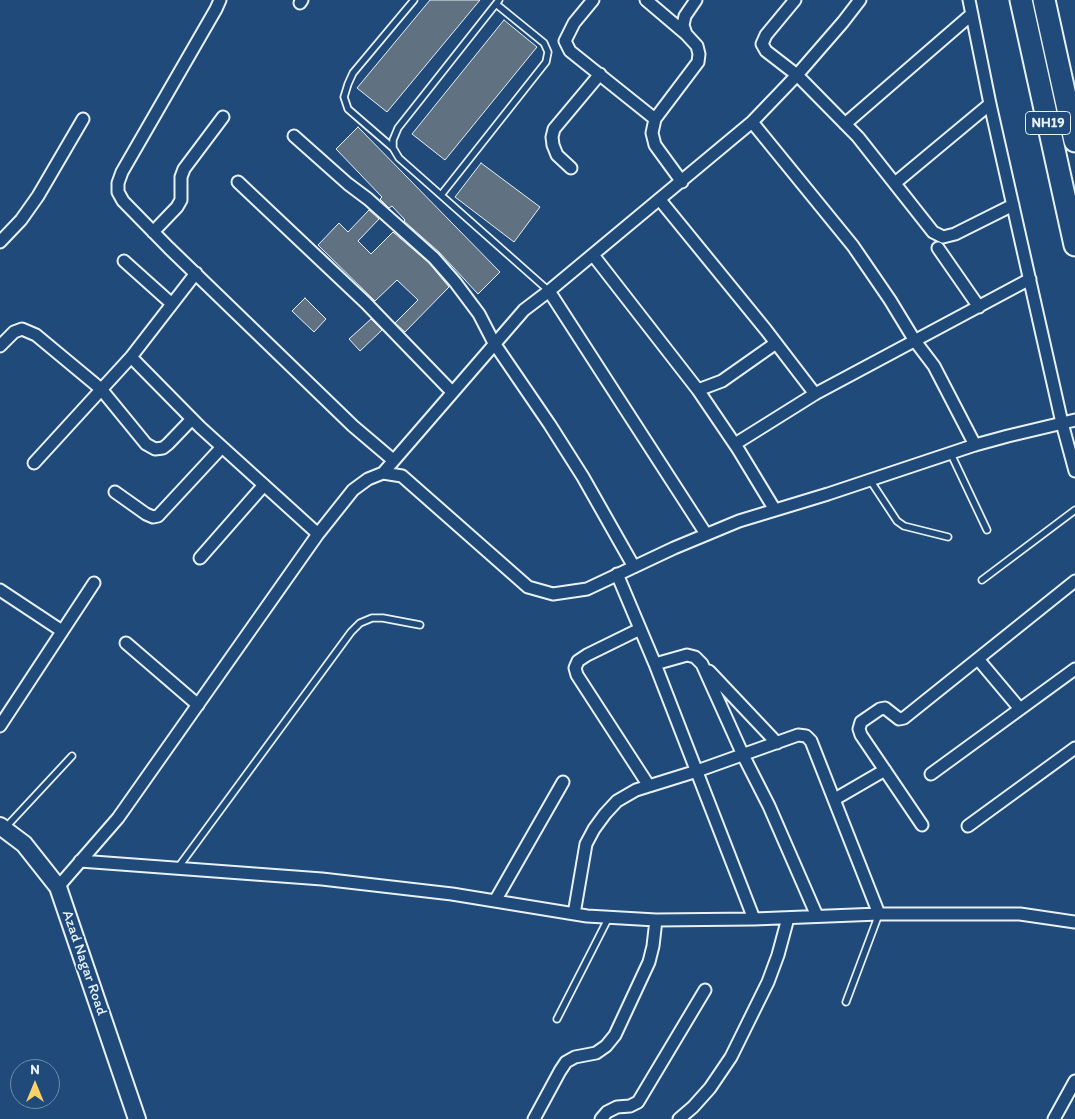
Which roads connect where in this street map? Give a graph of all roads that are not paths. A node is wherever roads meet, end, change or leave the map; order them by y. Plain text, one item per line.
1 (220, 0) edge
2 (414, 0) edge
3 (593, 0) edge
4 (646, 0) edge
5 (696, 0) edge
6 (795, 0) edge
7 (860, 0) edge
8 (969, 0) edge
9 (1021, 0) edge
10 (1044, 0) edge
11 (497, 2) edge
12 (972, 14) junction
13 (686, 34) junction
14 (600, 74) junction
15 (797, 75) junction
16 (990, 104) junction
17 (223, 117) dead end
18 (655, 119) junction
19 (83, 120) dead end
20 (752, 122) junction
21 (845, 124) junction
22 (294, 136) dead end
23 (1075, 140) edge
24 (393, 148) junction
25 (572, 168) dead end
26 (238, 182) dead end
27 (682, 182) junction
28 (895, 183) junction
29 (441, 195) junction
30 (660, 200) junction
31 (1013, 205) junction
32 (153, 232) junction
33 (0, 242) edge
34 (1075, 245) edge
35 (938, 248) dead end
36 (593, 255) junction
37 (124, 261) dead end
38 (196, 274) junction
39 (1030, 279) junction
40 (549, 291) junction
41 (172, 304) junction
42 (980, 307) junction
43 (915, 342) junction
44 (494, 343) junction
45 (776, 343) junction
46 (0, 346) edge
47 (131, 357) junction
48 (101, 389) junction
49 (698, 390) junction
50 (452, 392) junction
51 (815, 394) junction
52 (192, 419) junction
53 (1075, 420) edge
54 (1062, 424) junction
55 (735, 444) junction
56 (976, 446) junction
57 (222, 447) junction
58 (951, 454) junction
59 (393, 460) junction
60 (34, 463) dead end
61 (1075, 470) edge
62 (383, 473) junction
63 (870, 480) junction
64 (264, 485) junction
65 (116, 492) dead end
66 (775, 510) junction
67 (1075, 510) edge
68 (987, 530) dead end
69 (318, 534) junction
70 (706, 534) junction
71 (948, 537) dead end
72 (200, 558) dead end
73 (634, 567) junction
74 (618, 574) junction
75 (982, 580) dead end
76 (1075, 581) edge
77 (94, 583) dead end
78 (0, 590) edge
79 (420, 625) dead end
80 (640, 629) junction
81 (62, 631) junction
82 (126, 643) dead end
83 (978, 659) junction
84 (655, 664) junction
85 (702, 664) junction
86 (1075, 669) edge
87 (198, 705) junction
88 (1020, 709) junction
89 (0, 726) edge
90 (776, 743) junction
91 (1075, 748) edge
92 (72, 756) dead end
93 (743, 756) junction
94 (885, 770) junction
95 (697, 771) junction
96 (931, 774) dead end
97 (563, 782) dead end
98 (649, 786) junction
99 (835, 798) junction
100 (922, 825) dead end
101 (968, 826) dead end
102 (2, 828) edge
103 (80, 861) junction
104 (177, 869) junction
105 (58, 887) junction
106 (495, 901) junction
107 (574, 914) junction
108 (879, 914) junction
109 (816, 916) junction
110 (609, 917) junction
111 (788, 918) junction
112 (754, 919) junction
113 (656, 920) junction
114 (1075, 922) edge
115 (705, 990) dead end
116 (846, 1002) dead end
117 (557, 1019) dead end
118 (1075, 1081) edge
119 (137, 1119) edge
120 (534, 1119) edge
121 (601, 1119) edge
122 (679, 1119) edge
123 (1054, 1119) edge

1 - 32 street
2 - 24 lane
3 - 14 street
4 - 13 street
5 - 13 street
6 - 15 street
7 - 15 street
8 - 12 street
9 - 34 highway, NH19
10 - 23 highway, NH19
11 - 24 lane
11 - 29 lane
12 - 16 street
12 - 21 street
13 - 18 street
14 - 18 street
14 - 25 street
15 - 20 street
15 - 21 street
16 - 28 street
16 - 31 street
17 - 32 street
18 - 27 street
19 - 33 street
20 - 27 street
20 - 43 street
21 - 28 street
22 - 44 street
24 - 29 lane
26 - 50 street
27 - 30 street
28 - 31 street
29 - 40 lane
30 - 36 street
30 - 45 street
31 - 39 street
32 - 38 street
35 - 42 street
36 - 40 street
36 - 49 street
37 - 41 street
38 - 41 street
38 - 59 street
39 - 42 street
39 - 54 street
40 - 44 street
40 - 70 street
41 - 47 street
42 - 43 street
43 - 51 street
43 - 56 street
44 - 50 street
44 - 73 street
45 - 49 street
45 - 51 street
46 - 48 street
47 - 48 street
47 - 52 street
48 - 52 street
48 - 60 street
49 - 55 street
50 - 59 street
51 - 55 street
52 - 57 street
53 - 54 street
54 - 56 street
54 - 61 street
55 - 66 street
56 - 58 street
57 - 64 street
57 - 65 street
58 - 63 street
58 - 68 lane
59 - 62 street
62 - 69 street
62 - 74 street
63 - 66 street
63 - 71 lane
64 - 69 street
64 - 72 street
66 - 70 street
67 - 75 lane
69 - 87 street
70 - 73 street
73 - 74 street
74 - 80 street
76 - 83 street
77 - 81 street
78 - 81 street
79 - 104 lane
80 - 84 street
80 - 98 street
81 - 89 street
82 - 87 street
83 - 88 street
83 - 94 street
84 - 85 street
84 - 95 street
85 - 90 street
85 - 93 street
86 - 88 street
87 - 103 street
88 - 96 street
90 - 93 street
90 - 99 street
91 - 101 street
92 - 102 lane
93 - 95 street
93 - 109 street
94 - 99 street
94 - 100 street
95 - 98 street
95 - 112 street
97 - 106 street
98 - 107 street
99 - 108 street
102 - 105 street, Azad Nagar Road
103 - 104 street
103 - 105 street
104 - 106 street
105 - 119 street, Azad Nagar Road
106 - 107 street
107 - 110 street
108 - 109 street
108 - 114 street
108 - 116 lane
109 - 111 street
110 - 113 street
110 - 117 lane
111 - 112 street
111 - 122 street
112 - 113 street
113 - 120 street
115 - 121 street
118 - 123 street

